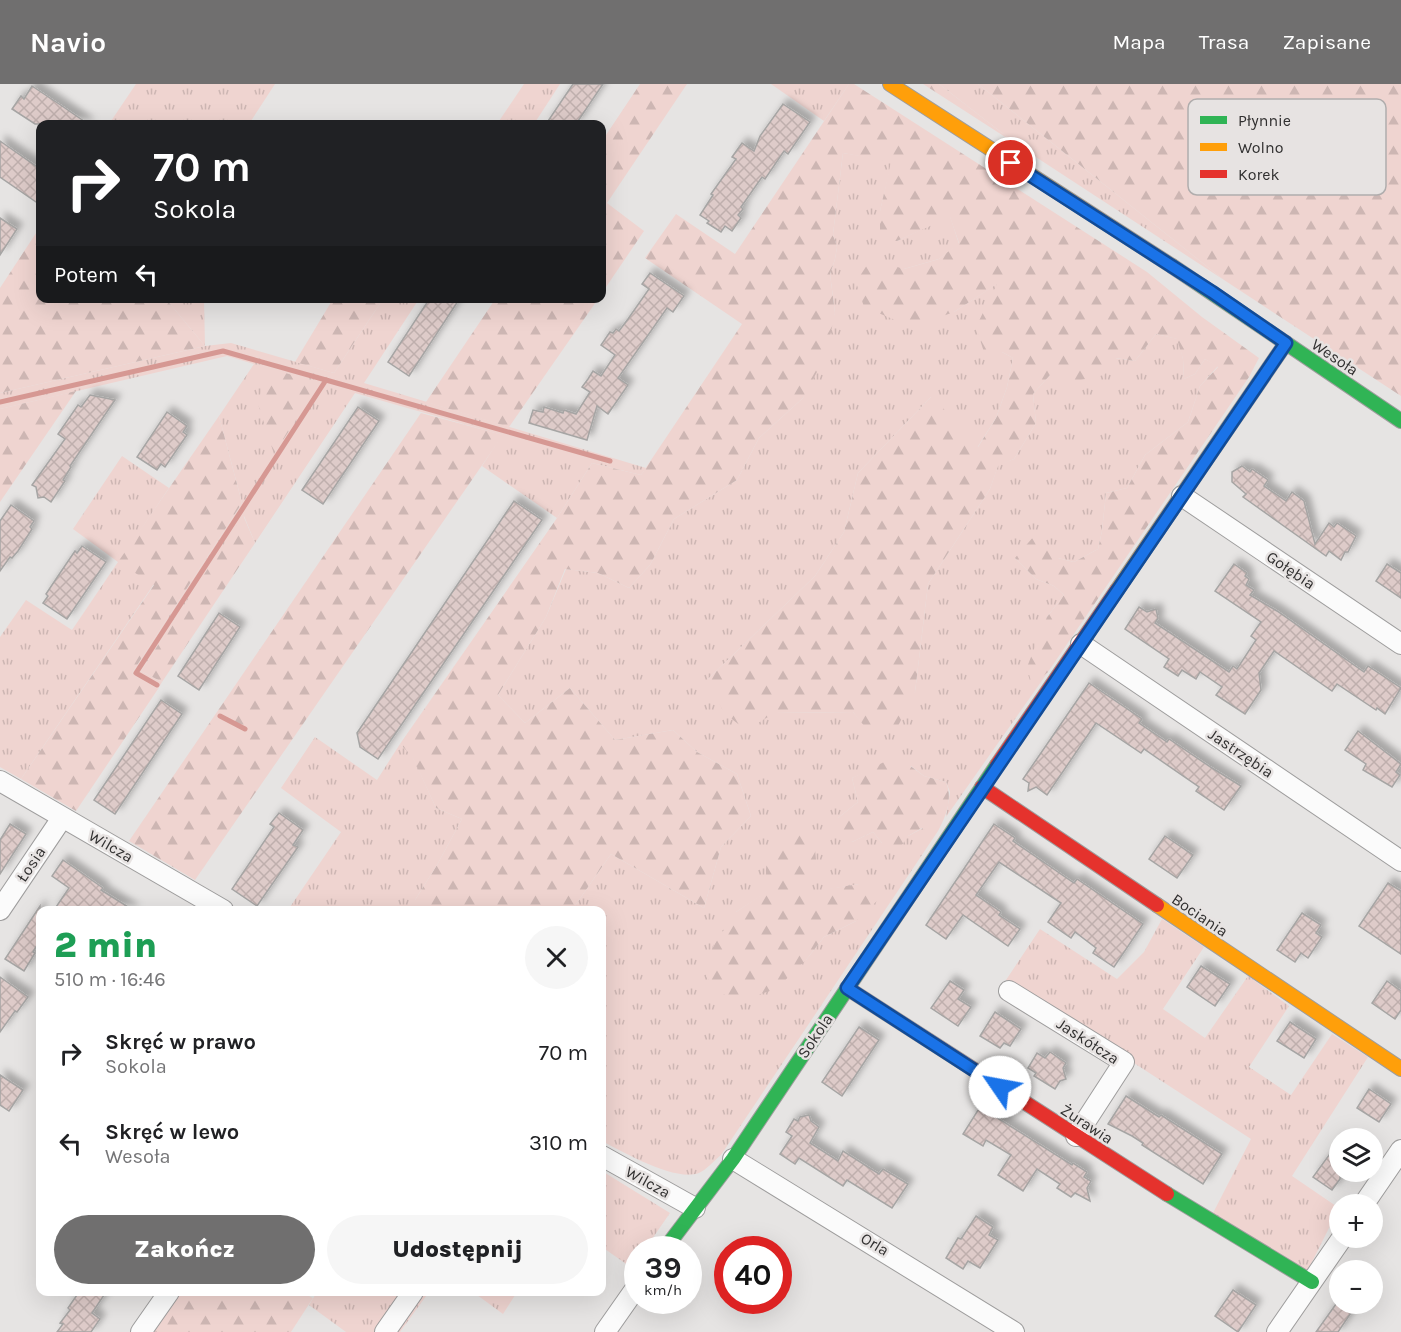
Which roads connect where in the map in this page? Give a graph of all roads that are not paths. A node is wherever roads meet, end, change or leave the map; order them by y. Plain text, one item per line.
1 (890, 84) edge
2 (1286, 343) junction
3 (1401, 421) edge
4 (1182, 496) junction
5 (1081, 644) junction
6 (1401, 644) edge
7 (0, 781) edge
8 (982, 787) junction
9 (62, 818) junction
10 (1401, 861) edge
11 (216, 906) edge
12 (0, 910) edge
13 (847, 988) junction
14 (1009, 991) dead end
15 (1401, 1069) edge
16 (1076, 1136) junction
17 (1401, 1150) edge
18 (606, 1158) edge
19 (734, 1159) junction
20 (1371, 1194) edge
21 (695, 1208) junction
22 (674, 1236) edge
23 (1335, 1248) edge
24 (1312, 1282) junction
25 (166, 1296) edge
26 (410, 1296) edge
27 (624, 1305) edge
28 (141, 1332) edge
29 (386, 1332) edge
30 (605, 1332) edge
31 (1014, 1332) edge
32 (1277, 1332) edge

1 - 2 street, Wesoła
2 - 3 street, Wesoła
2 - 4 street, Sokola
4 - 5 street, Sokola
4 - 6 street, Gołębia
5 - 8 street, Sokola
5 - 10 street, Jastrzębia
7 - 9 street, Wilcza
8 - 13 street, Sokola
8 - 15 street, Bociania
9 - 11 street, Wilcza
9 - 12 street, Łosia
13 - 16 street, Żurawia
13 - 19 street, Sokola
14 - 16 street, Jaskółcza
16 - 24 street, Żurawia
17 - 20 street
18 - 21 street, Wilcza
19 - 21 street, Sokola
19 - 31 street, Orla
21 - 22 street, Sokola
23 - 24 street
24 - 32 street
25 - 28 street
26 - 29 street
27 - 30 street

